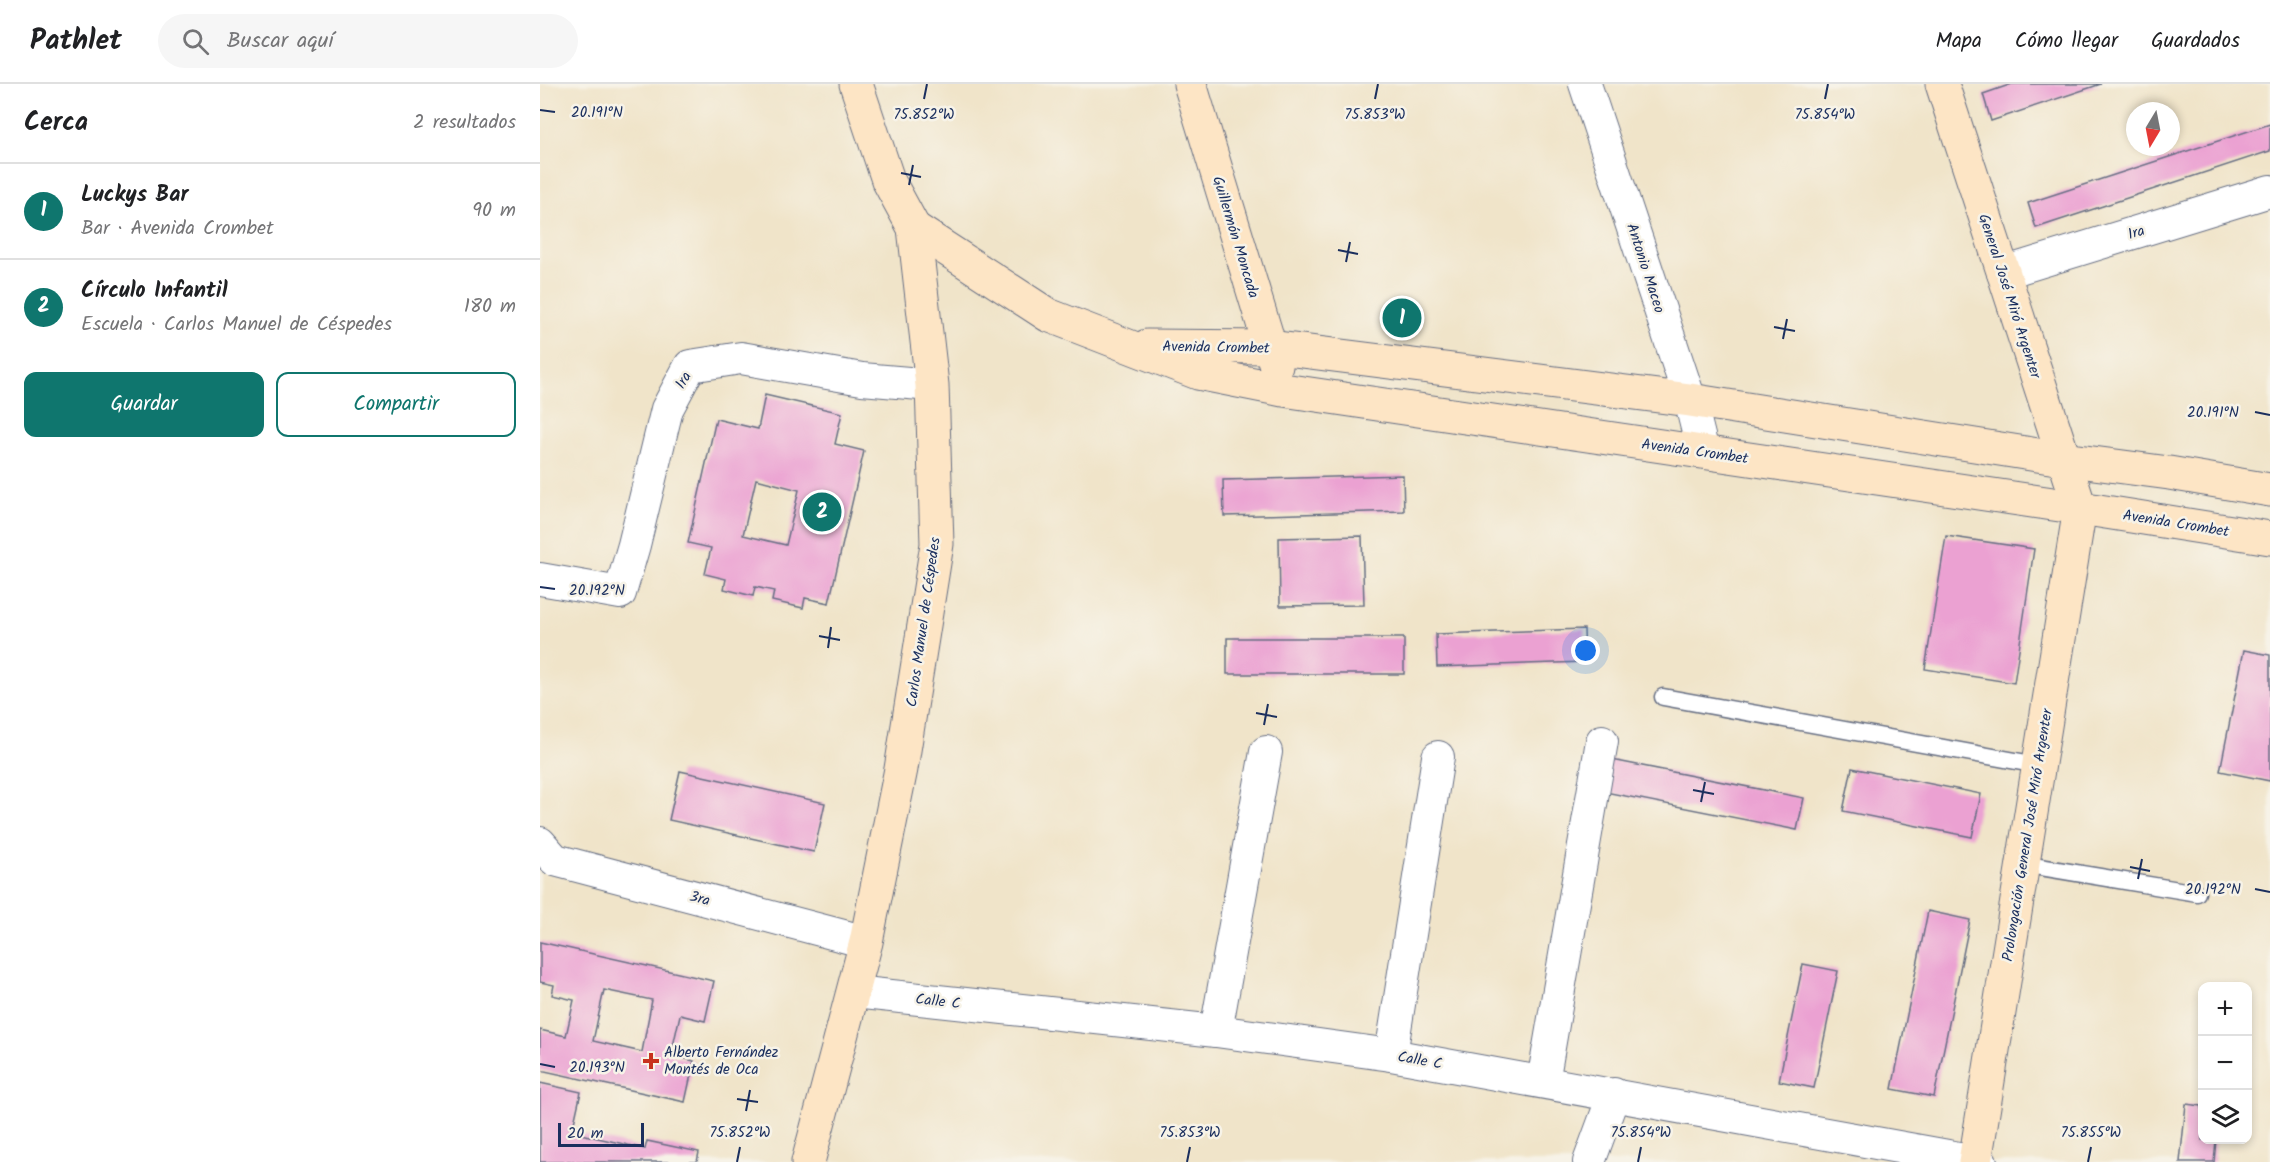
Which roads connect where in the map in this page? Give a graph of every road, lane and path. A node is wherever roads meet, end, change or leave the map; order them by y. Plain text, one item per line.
1 (856, 84) edge
2 (1190, 84) edge
3 (1585, 84) edge
4 (1942, 84) edge
5 (2270, 191) edge
6 (914, 228) junction
7 (2003, 273) junction
8 (1125, 346) junction
9 (1270, 347) junction
10 (932, 385) junction
11 (1283, 390) junction
12 (1690, 400) junction
13 (1703, 453) junction
14 (2063, 459) junction
15 (2270, 490) edge
16 (2080, 508) junction
17 (2270, 538) edge
18 (540, 579) edge
19 (1663, 697) dead end
20 (1602, 741) dead end
21 (1266, 752) dead end
22 (1438, 757) dead end
23 (2038, 765) junction
24 (540, 843) edge
25 (2022, 864) junction
26 (2197, 893) dead end
27 (866, 942) junction
28 (854, 992) junction
29 (1216, 1031) junction
30 (1391, 1055) junction
31 (1544, 1082) junction
32 (1614, 1094) junction
33 (808, 1162) edge
34 (1589, 1162) edge
35 (1977, 1162) edge

1 - 6 main road, Carlos Manuel de Céspedes
2 - 9 main road, Guillermón Moncada
3 - 12 street, Antonio Maceo
4 - 7 main road, General José Miró Argenter
5 - 7 street, 1ra
6 - 8 main road, Avenida Crombet
6 - 10 main road, Carlos Manuel de Céspedes
7 - 14 main road, General José Miró Argenter
8 - 9 main road, Avenida Crombet
8 - 11 main road, Avenida Crombet
9 - 11 main road, Guillermón Moncada
9 - 12 main road, Avenida Crombet
10 - 18 street, 1ra
10 - 27 main road, Carlos Manuel de Céspedes
11 - 13 main road, Avenida Crombet
12 - 13 street, Antonio Maceo
12 - 14 main road, Avenida Crombet
13 - 16 main road, Avenida Crombet
14 - 15 main road, Avenida Crombet
14 - 16 main road, General José Miró Argenter
16 - 17 main road, Avenida Crombet
16 - 23 main road, Prolongación General José Miró Argenter
19 - 23 lane
20 - 31 street
21 - 29 street
22 - 30 street
23 - 25 main road, Prolongación General José Miró Argenter
24 - 27 street, 3ra
25 - 26 lane
25 - 35 main road, Prolongación General José Miró Argenter
27 - 28 main road, Carlos Manuel de Céspedes
28 - 29 street, Calle C
28 - 33 main road, Carlos Manuel de Céspedes
29 - 30 street, Calle C
30 - 31 street, Calle C
31 - 32 street, Calle C
32 - 34 street
32 - 35 street, Calle C

